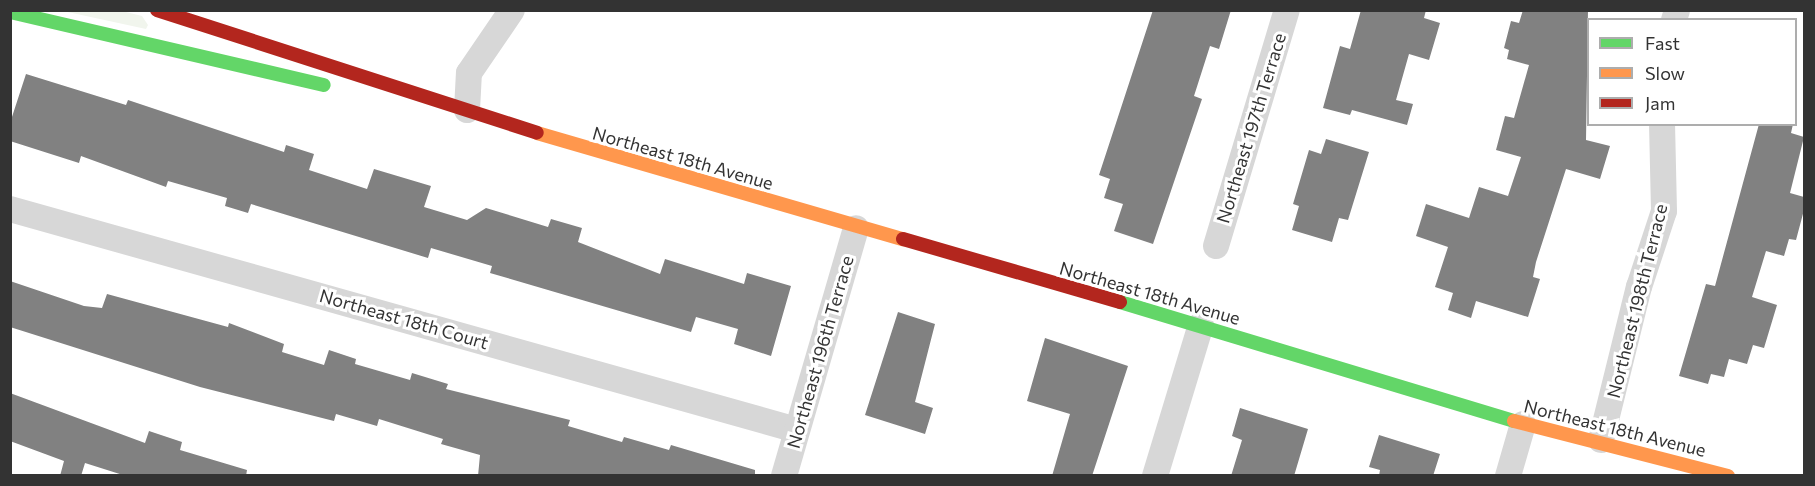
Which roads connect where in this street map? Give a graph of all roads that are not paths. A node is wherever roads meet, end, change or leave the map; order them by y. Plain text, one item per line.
1 (158, 10) edge
2 (512, 10) edge
3 (1287, 10) edge
4 (10, 12) edge
5 (342, 89) dead end
6 (365, 94) dead end
7 (467, 110) junction
8 (1662, 126) edge
9 (562, 141) junction
10 (10, 209) edge
11 (856, 228) junction
12 (1216, 246) dead end
13 (1201, 325) junction
14 (1523, 424) junction
15 (797, 430) junction
16 (1601, 440) junction
17 (784, 476) edge
18 (1155, 476) edge
19 (1508, 476) edge
20 (1728, 476) edge

1 - 7 street, Northeast 18th Avenue
2 - 7 street
3 - 12 street, Northeast 197th Terrace
4 - 5 street
6 - 9 street, Northeast 18th Avenue
7 - 9 street, Northeast 18th Avenue
8 - 16 street, Northeast 198th Terrace
9 - 11 street, Northeast 18th Avenue
10 - 15 street, Northeast 18th Court
11 - 13 street, Northeast 18th Avenue
11 - 15 street, Northeast 196th Terrace
13 - 14 street, Northeast 18th Avenue
13 - 18 street
14 - 16 street, Northeast 18th Avenue
14 - 19 street
15 - 17 street, Northeast 196th Terrace
16 - 20 street, Northeast 18th Avenue

